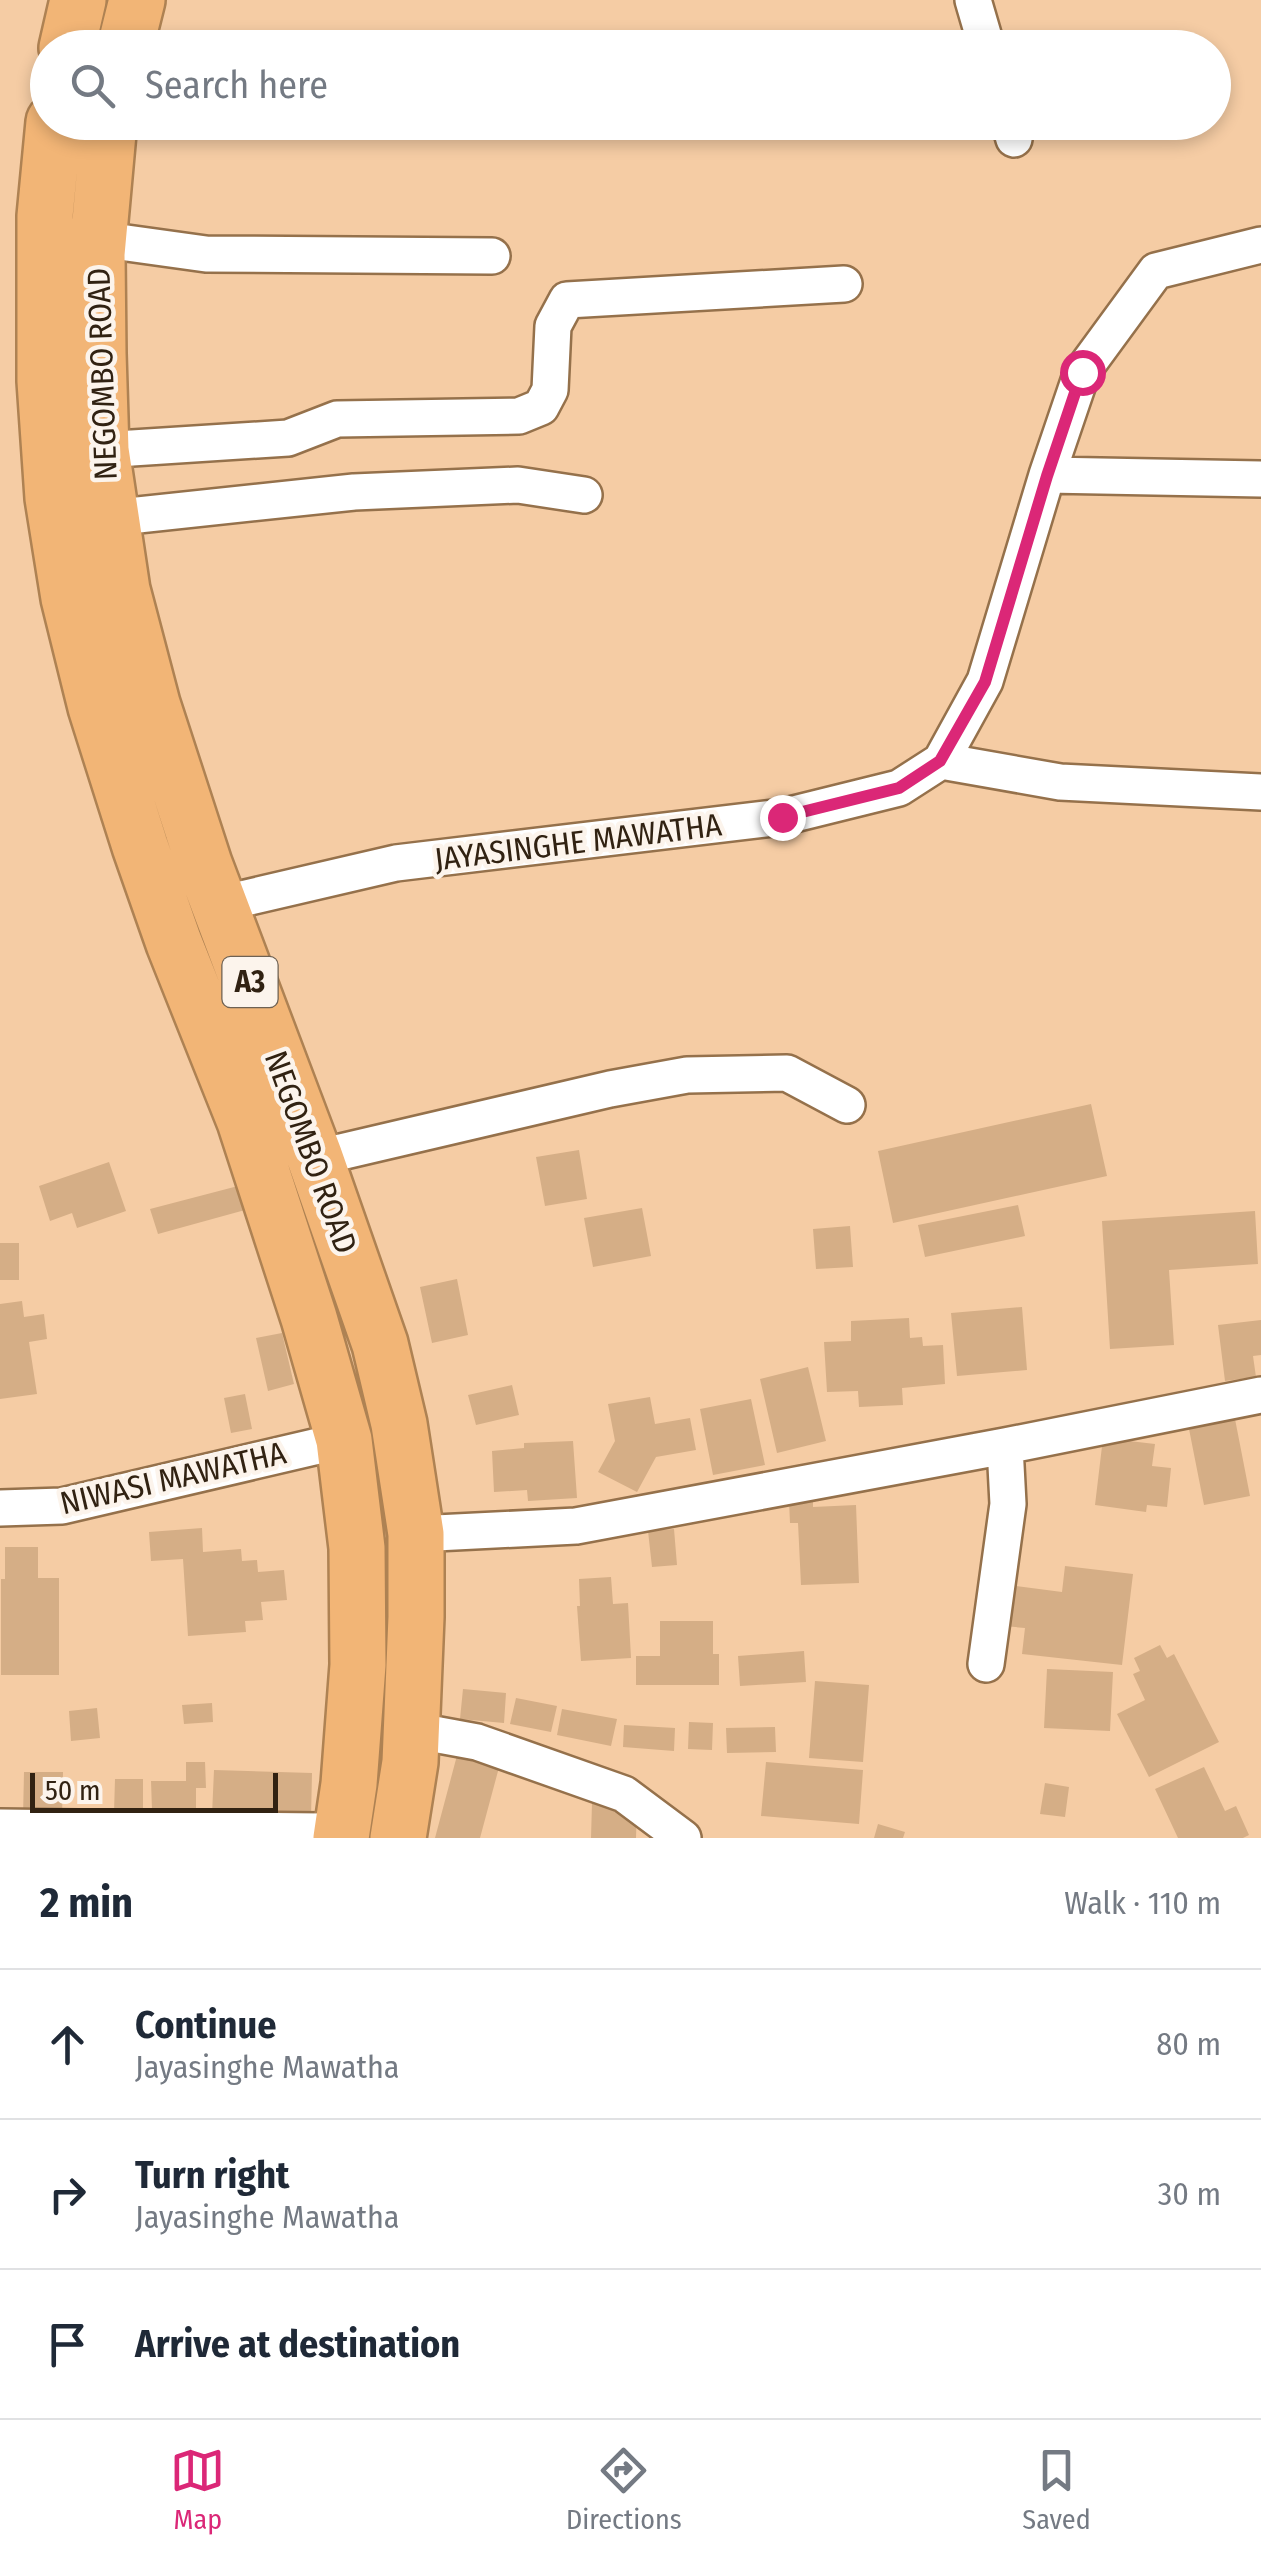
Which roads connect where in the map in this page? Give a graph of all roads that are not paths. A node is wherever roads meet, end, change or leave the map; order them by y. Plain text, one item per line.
1 (137, 0) edge
2 (973, 0) edge
3 (130, 30) edge
4 (982, 30) edge
5 (52, 140) edge
6 (108, 140) edge
7 (98, 239) junction
8 (1261, 245) edge
9 (492, 256) dead end
10 (844, 284) dead end
11 (101, 450) junction
12 (1047, 476) junction
13 (1261, 479) edge
14 (584, 495) dead end
15 (110, 518) junction
16 (940, 761) junction
17 (1261, 792) edge
18 (220, 904) junction
19 (847, 1105) dead end
20 (315, 1158) junction
21 (1261, 1395) edge
22 (344, 1440) junction
23 (1006, 1446) junction
24 (0, 1508) edge
25 (416, 1534) junction
26 (986, 1664) dead end
27 (412, 1730) junction
28 (0, 1827) edge
29 (341, 1837) edge
30 (398, 1838) edge
31 (683, 1838) edge

1 - 3 highway
2 - 4 street
5 - 22 highway, NEGOMBO ROAD / A3
6 - 7 highway, NEGOMBO ROAD / A3
7 - 9 street
7 - 11 highway, NEGOMBO ROAD / A3
8 - 12 street, JAYASINGHE MAWATHA
10 - 11 street
11 - 15 highway, NEGOMBO ROAD / A3
12 - 13 street
12 - 16 street, JAYASINGHE MAWATHA
14 - 15 street
15 - 18 highway, NEGOMBO ROAD / A3
16 - 17 street
16 - 18 street, JAYASINGHE MAWATHA
18 - 20 highway, NEGOMBO ROAD / A3
19 - 20 street
20 - 25 highway, NEGOMBO ROAD / A3
21 - 23 street
22 - 24 street, NIWASI MAWATHA
22 - 29 highway, NEGOMBO ROAD / A3
23 - 25 street
23 - 26 street
25 - 27 highway, NEGOMBO ROAD / A3
27 - 30 highway, NEGOMBO ROAD / A3
27 - 31 street
28 - 29 street

